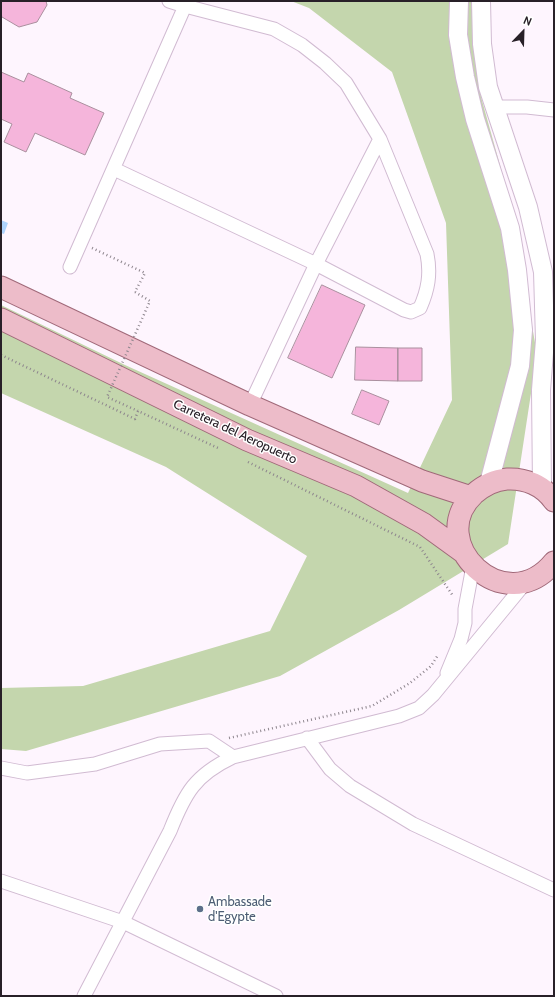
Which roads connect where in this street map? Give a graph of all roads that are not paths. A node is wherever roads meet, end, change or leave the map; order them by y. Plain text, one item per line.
1 (169, 1) edge
2 (458, 1) edge
3 (481, 1) edge
4 (185, 6) junction
5 (494, 107) junction
6 (554, 110) edge
7 (380, 139) junction
8 (114, 168) junction
9 (316, 264) junction
10 (70, 267) dead end
11 (1, 287) edge
12 (33, 302) junction
13 (1, 319) edge
14 (20, 328) junction
15 (250, 405) junction
16 (489, 483) junction
17 (548, 494) edge
18 (471, 497) junction
19 (468, 560) junction
20 (552, 568) edge
21 (526, 582) junction
22 (444, 680) junction
23 (307, 738) junction
24 (233, 757) junction
25 (1, 768) edge
26 (1, 882) edge
27 (554, 890) edge
28 (123, 922) junction
29 (84, 996) edge
30 (276, 996) edge

1 - 4 street
2 - 16 main road
3 - 5 main road
4 - 7 street
4 - 8 street
5 - 6 street
5 - 17 main road
7 - 9 street
7 - 9 street
8 - 9 street
8 - 10 street
9 - 15 street
11 - 12 main road
12 - 14 main road
12 - 15 main road
13 - 14 main road, Carretera del Aeropuerto
14 - 19 main road, Carretera del Aeropuerto
15 - 18 main road
16 - 17 main road
16 - 18 main road
18 - 19 main road
19 - 21 main road, Carretera del Aeropuerto
19 - 22 street
20 - 21 main road
21 - 22 street
22 - 23 street
23 - 24 street
23 - 27 street
24 - 25 street
24 - 28 street
26 - 28 street
28 - 29 street
28 - 30 street

